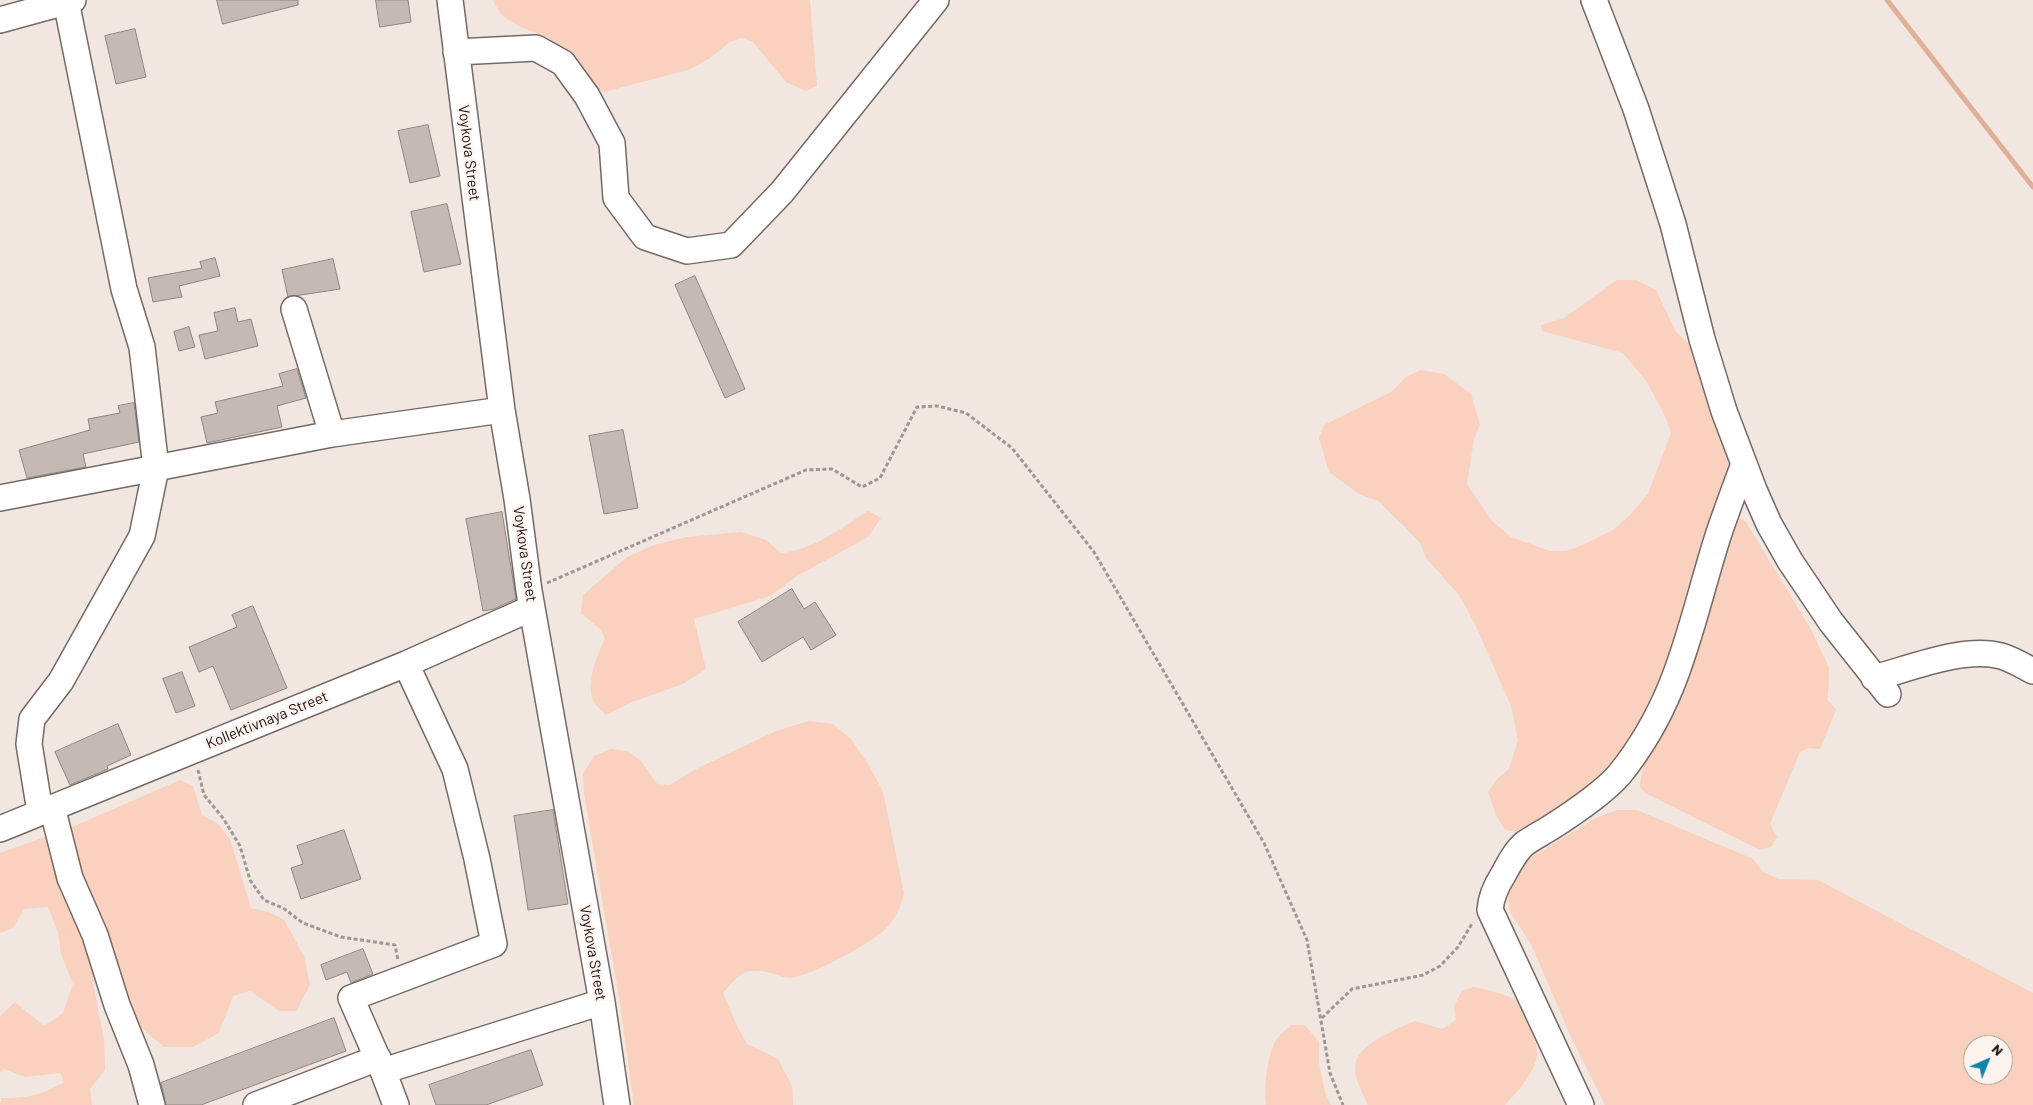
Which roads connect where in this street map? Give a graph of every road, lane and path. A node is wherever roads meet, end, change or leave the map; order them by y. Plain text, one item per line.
1 (450, 0) edge
2 (936, 0) edge
3 (1594, 0) edge
4 (70, 1) edge
5 (0, 20) edge
6 (456, 52) junction
7 (294, 309) dead end
8 (502, 410) junction
9 (332, 434) junction
10 (1744, 464) junction
11 (156, 468) junction
12 (0, 498) edge
13 (531, 599) junction
14 (406, 664) junction
15 (2033, 670) edge
16 (193, 750) junction
17 (46, 809) junction
18 (0, 829) edge
19 (1490, 903) junction
20 (402, 978) junction
21 (602, 1002) junction
22 (1322, 1019) junction
23 (381, 1064) junction
24 (152, 1105) edge
25 (256, 1105) edge
26 (396, 1105) edge
27 (617, 1105) edge
28 (1343, 1105) edge
29 (1581, 1105) edge

1 - 6 street, Voykova Street
2 - 6 street
3 - 10 street
4 - 5 street
4 - 11 street
6 - 8 street, Voykova Street
7 - 9 street
8 - 9 street
8 - 13 street, Voykova Street
9 - 11 street
10 - 15 street
10 - 19 street
11 - 12 street
11 - 17 street
13 - 14 street, Kollektivnaya Street
13 - 21 street, Voykova Street
13 - 22 path
14 - 16 street, Kollektivnaya Street
14 - 20 street
16 - 17 street, Kollektivnaya Street
16 - 20 path
17 - 18 street, Kollektivnaya Street
17 - 24 street
19 - 22 path
19 - 29 street
20 - 23 street
21 - 23 street
21 - 27 street, Voykova Street
22 - 28 path
23 - 25 street
23 - 26 street

